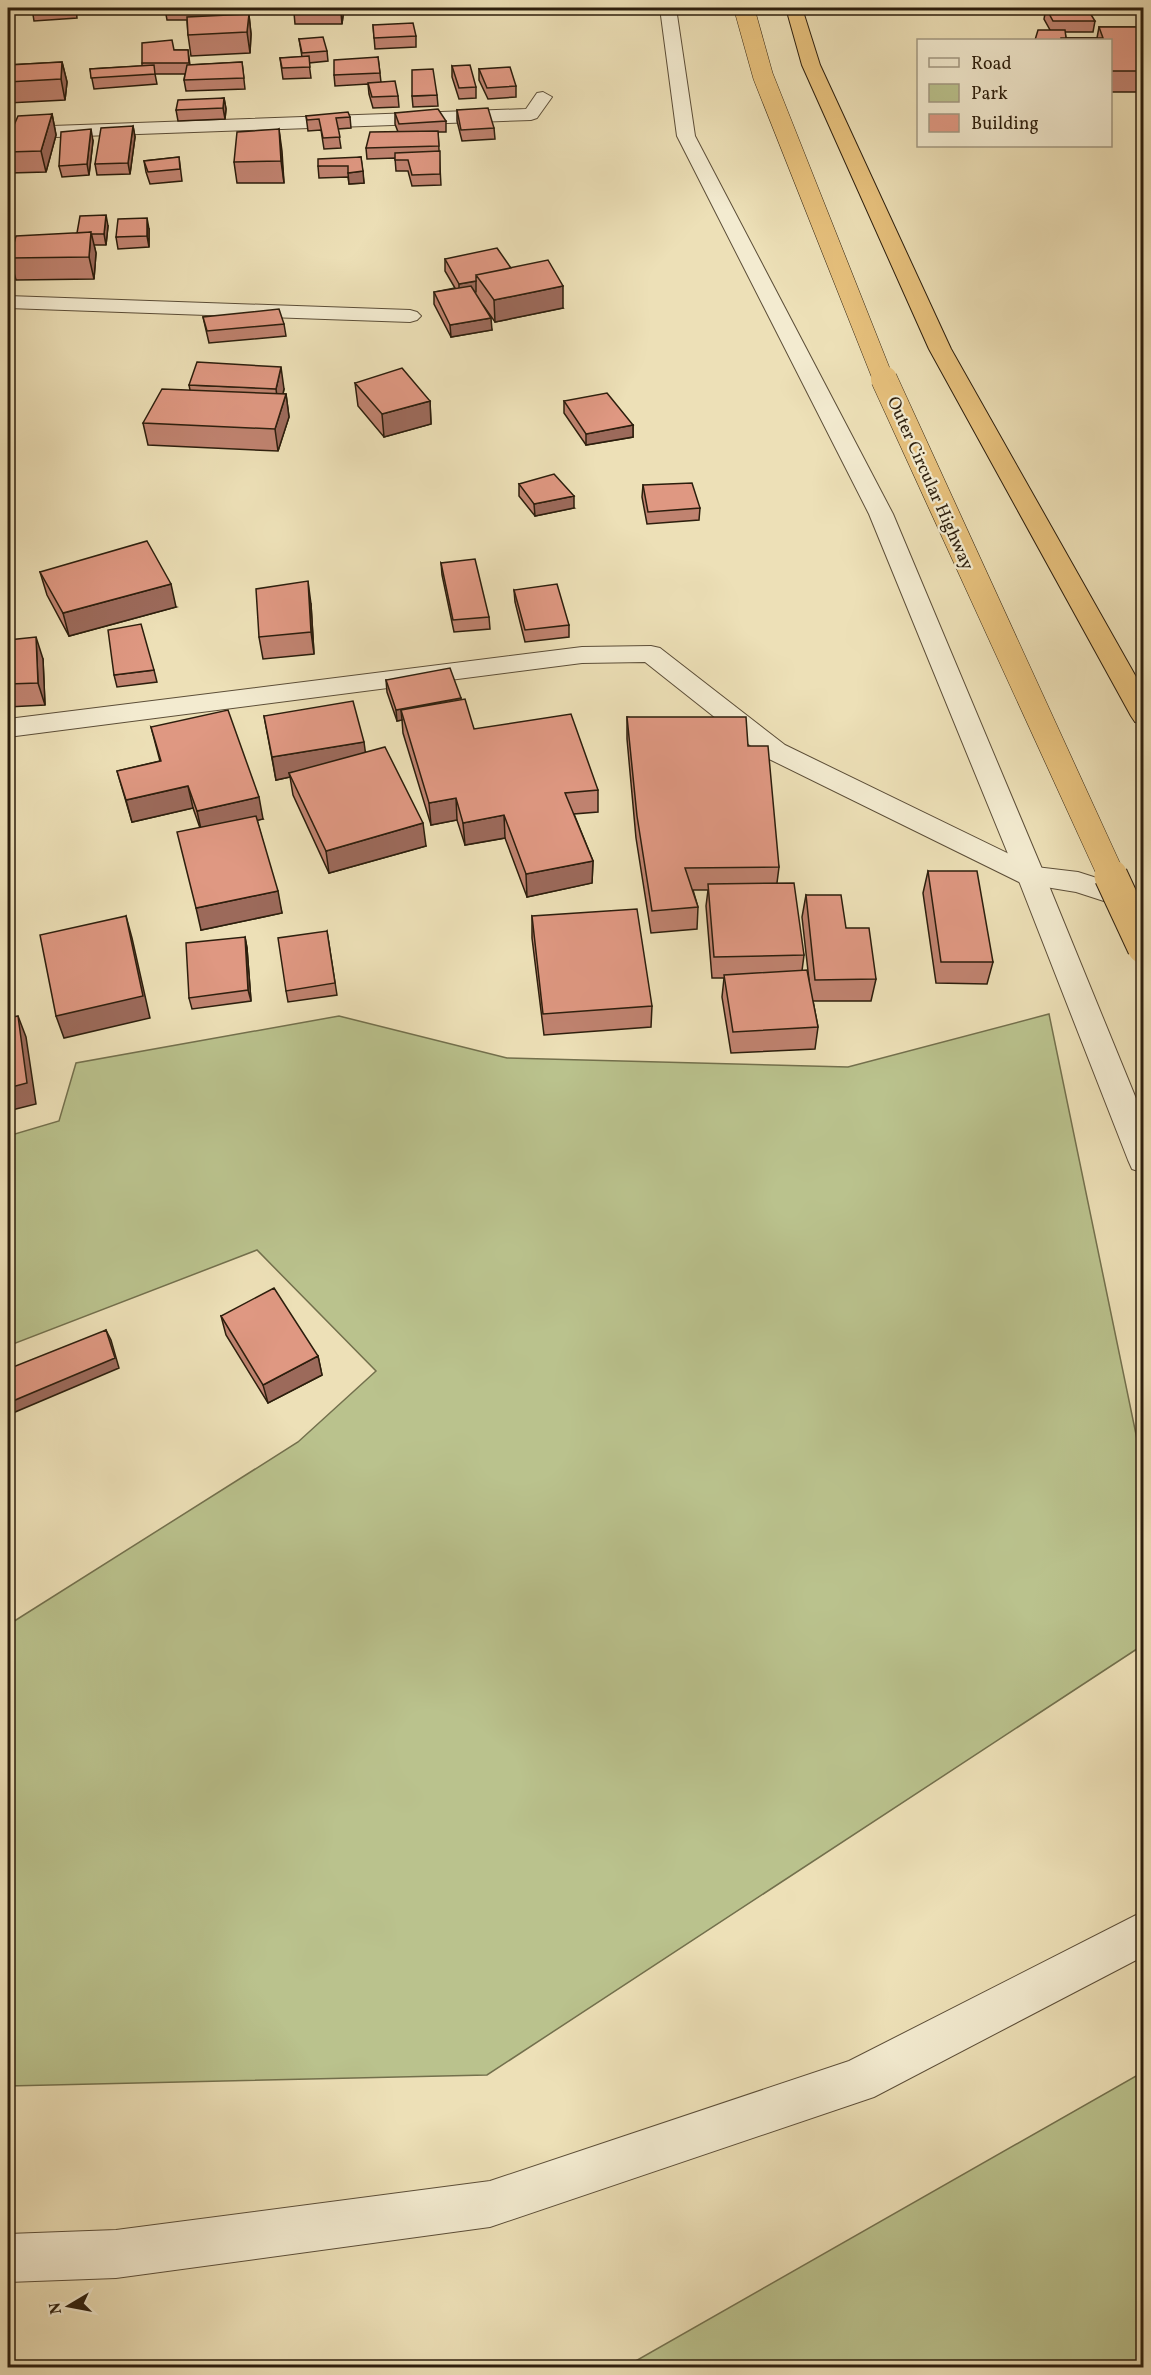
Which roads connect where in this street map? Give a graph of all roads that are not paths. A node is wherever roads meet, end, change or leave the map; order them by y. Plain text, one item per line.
1 (668, 8) edge
2 (744, 8) edge
3 (794, 8) edge
4 (543, 97) dead end
5 (8, 141) edge
6 (8, 302) edge
7 (410, 316) dead end
8 (1137, 701) edge
9 (1143, 716) edge
10 (8, 728) edge
11 (1031, 876) junction
12 (1143, 904) edge
13 (1143, 947) edge
14 (1143, 1161) edge
15 (1143, 1932) edge
16 (8, 2258) edge

1 - 11 street
2 - 13 highway, Outer Circular Highway, bridge
3 - 8 highway
4 - 5 street
6 - 7 street
8 - 9 highway
10 - 11 street
11 - 12 street
11 - 14 street
15 - 16 street

